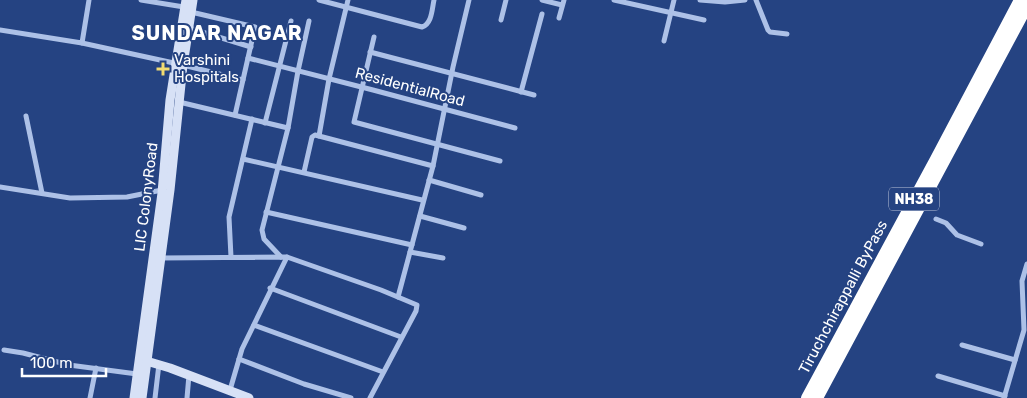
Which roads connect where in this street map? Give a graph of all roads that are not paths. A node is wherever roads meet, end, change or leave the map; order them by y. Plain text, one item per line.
1 (89, 0) edge
2 (141, 0) edge
3 (193, 0) edge
4 (319, 0) edge
5 (348, 0) edge
6 (434, 0) edge
7 (469, 0) edge
8 (506, 0) edge
9 (542, 0) edge
10 (614, 0) edge
11 (674, 0) edge
12 (700, 0) edge
13 (745, 0) edge
14 (756, 0) edge
15 (1020, 0) edge
16 (563, 3) edge
17 (1027, 6) edge
18 (187, 7) edge
19 (346, 8) junction
20 (671, 12) junction
21 (542, 14) dead end
22 (559, 18) dead end
23 (501, 20) dead end
24 (704, 20) dead end
25 (291, 21) dead end
26 (308, 21) dead end
27 (189, 28) junction
28 (0, 30) edge
29 (787, 34) dead end
30 (374, 37) dead end
31 (664, 40) dead end
32 (82, 43) junction
33 (251, 47) junction
34 (370, 52) junction
35 (248, 58) junction
36 (180, 65) junction
37 (279, 66) junction
38 (298, 71) junction
39 (452, 74) junction
40 (329, 79) junction
41 (243, 80) junction
42 (362, 87) junction
43 (521, 92) junction
44 (534, 95) dead end
45 (179, 102) junction
46 (444, 109) junction
47 (235, 115) junction
48 (26, 116) dead end
49 (252, 120) junction
50 (265, 123) junction
51 (288, 128) junction
52 (515, 128) dead end
53 (319, 136) junction
54 (437, 144) junction
55 (244, 159) junction
56 (500, 161) dead end
57 (433, 166) junction
58 (278, 167) junction
59 (304, 172) junction
60 (429, 180) junction
61 (0, 187) edge
62 (166, 190) junction
63 (42, 193) junction
64 (481, 195) dead end
65 (422, 200) junction
66 (266, 212) junction
67 (420, 216) junction
68 (936, 219) dead end
69 (464, 228) dead end
70 (981, 244) dead end
71 (412, 245) junction
72 (410, 252) junction
73 (230, 257) junction
74 (284, 257) junction
75 (161, 258) junction
76 (444, 258) dead end
77 (1027, 264) edge
78 (270, 288) junction
79 (398, 297) junction
80 (254, 325) junction
81 (401, 337) junction
82 (1024, 338) edge
83 (962, 345) dead end
84 (4, 350) dead end
85 (239, 359) junction
86 (143, 360) junction
87 (1016, 360) junction
88 (159, 364) junction
89 (96, 368) junction
90 (383, 372) junction
91 (137, 374) junction
92 (189, 375) junction
93 (938, 376) dead end
94 (228, 392) edge
95 (1005, 397) edge
96 (90, 398) edge
97 (134, 398) edge
98 (142, 398) edge
99 (155, 398) edge
100 (187, 398) edge
101 (248, 398) edge
102 (351, 398) edge
103 (370, 398) edge
104 (807, 398) edge
105 (817, 398) edge

1 - 32 street
2 - 18 street
3 - 18 main road, LIC ColonyRoad
4 - 19 street
5 - 19 street
6 - 19 street
7 - 39 street
8 - 23 street
9 - 16 street
10 - 20 street
11 - 20 street
12 - 13 street
14 - 29 street
15 - 104 highway, Tiruchchirappalli ByPass / NH38
16 - 22 street
17 - 105 highway, Tiruchchirappalli ByPass / NH38
18 - 27 main road, LIC ColonyRoad
18 - 33 street
18 - 36 main road, LIC ColonyRoad
19 - 40 street
20 - 24 street
20 - 31 street
21 - 43 street
25 - 37 street
26 - 38 street
27 - 33 street
27 - 36 main road, LIC ColonyRoad
28 - 32 street
30 - 34 street
32 - 36 street
33 - 35 street
34 - 39 street, ResidentialRoad
34 - 42 street
35 - 37 street, ResidentialRoad
35 - 41 street
36 - 41 street
36 - 45 main road, LIC ColonyRoad
36 - 62 main road, LIC ColonyRoad
37 - 38 street, ResidentialRoad
37 - 50 street
38 - 40 street, ResidentialRoad
38 - 51 street
39 - 43 street, ResidentialRoad
39 - 46 street
40 - 42 street, ResidentialRoad
40 - 53 street
41 - 47 street
42 - 46 street, ResidentialRoad
42 - 54 street
43 - 44 street, ResidentialRoad
45 - 47 street
45 - 62 main road, LIC ColonyRoad
46 - 52 street, ResidentialRoad
46 - 54 street
47 - 49 street
48 - 63 street
49 - 50 street
49 - 55 street
50 - 51 street
51 - 58 street
53 - 57 street
53 - 59 street
54 - 56 street
54 - 57 street
55 - 58 street
55 - 73 street
57 - 60 street
58 - 59 street
58 - 66 street
59 - 65 street
60 - 64 street
60 - 65 street
61 - 63 street
62 - 63 street
62 - 75 main road, LIC ColonyRoad
62 - 86 main road, LIC ColonyRoad
65 - 67 street
66 - 71 street
66 - 74 street
67 - 69 street
67 - 71 street
68 - 70 street
71 - 72 street
72 - 76 street
72 - 79 street
73 - 74 street
73 - 75 street
74 - 78 street
74 - 79 street
75 - 86 main road, LIC ColonyRoad
77 - 82 street
78 - 80 street
78 - 81 street
79 - 81 street
80 - 85 street
80 - 90 street
81 - 90 street
82 - 87 street
83 - 87 street
84 - 89 street
85 - 94 street
85 - 102 street
86 - 88 main road
86 - 91 main road, LIC ColonyRoad
86 - 98 main road, LIC ColonyRoad
87 - 95 street
88 - 92 main road
88 - 99 street
89 - 91 street
89 - 96 street
90 - 103 street
91 - 97 main road, LIC ColonyRoad
92 - 94 main road
92 - 100 street
93 - 95 street
94 - 101 main road

